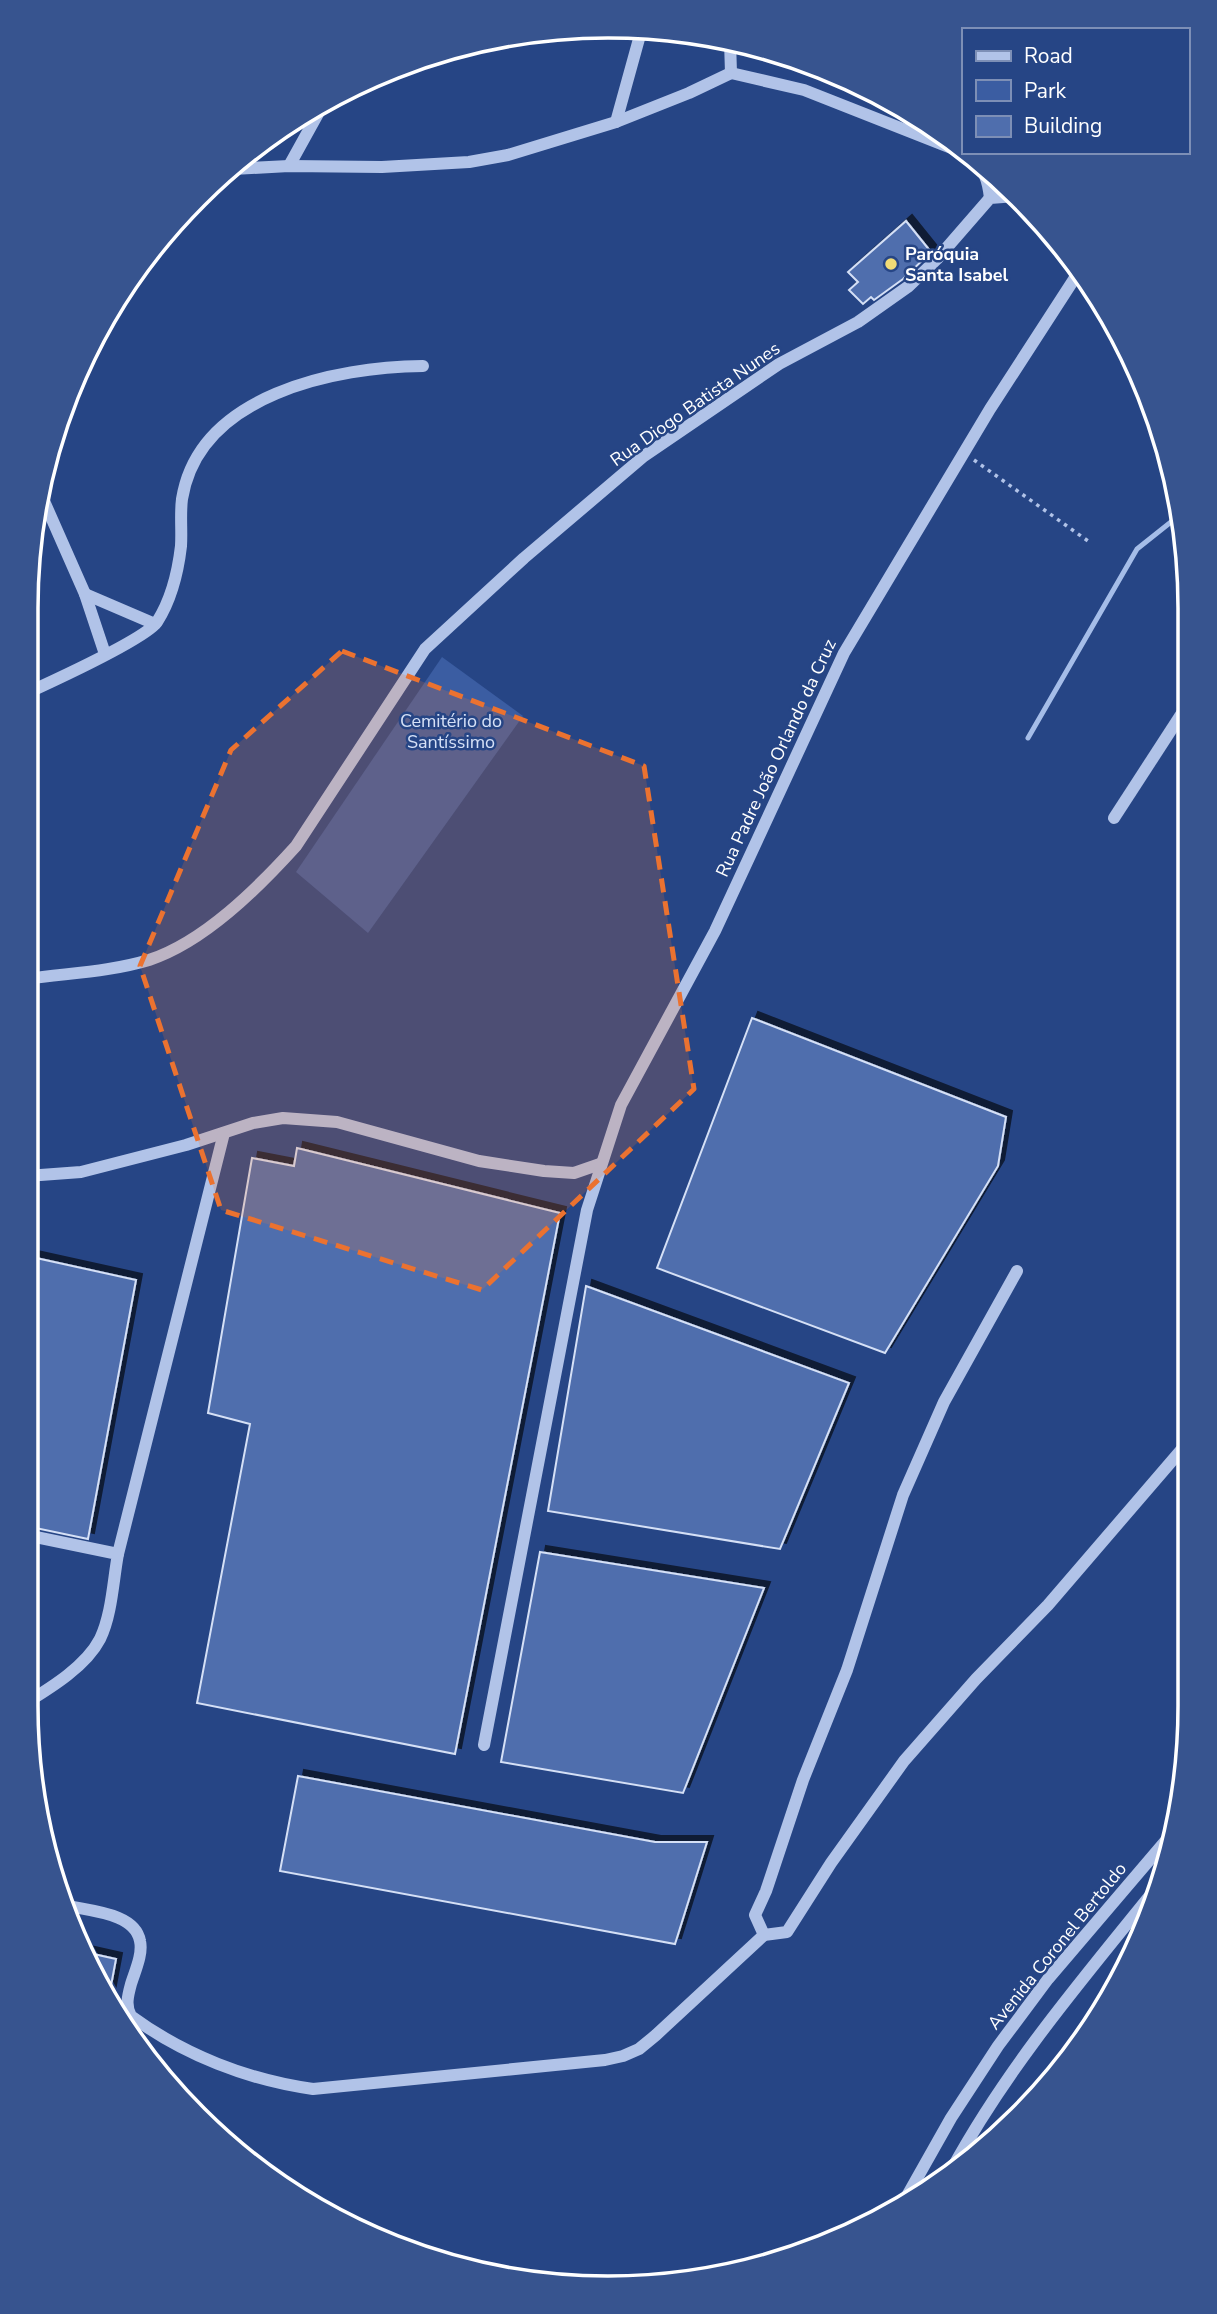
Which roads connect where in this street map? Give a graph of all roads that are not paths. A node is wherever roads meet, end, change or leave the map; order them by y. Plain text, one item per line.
1 (639, 40) edge
2 (730, 52) edge
3 (731, 73) junction
4 (315, 121) edge
5 (616, 122) junction
6 (935, 142) edge
7 (289, 166) junction
8 (249, 167) edge
9 (988, 183) edge
10 (1003, 197) edge
11 (990, 198) junction
12 (1074, 280) edge
13 (423, 366) dead end
14 (47, 508) edge
15 (85, 594) junction
16 (155, 624) junction
17 (105, 654) junction
18 (38, 688) edge
19 (1178, 720) edge
20 (1114, 818) dead end
21 (38, 978) edge
22 (223, 1133) junction
23 (600, 1164) junction
24 (38, 1175) edge
25 (1017, 1271) dead end
26 (1178, 1454) edge
27 (38, 1537) edge
28 (118, 1554) junction
29 (38, 1696) edge
30 (484, 1745) dead end
31 (1160, 1847) edge
32 (1142, 1906) edge
33 (76, 1908) edge
34 (764, 1935) junction
35 (128, 2010) edge
36 (137, 2025) edge
37 (962, 2152) edge
38 (912, 2188) edge

1 - 5 street
2 - 3 street
3 - 5 street
3 - 6 street
4 - 7 street
5 - 7 street
7 - 8 street
9 - 11 street
10 - 11 street
11 - 21 street, Rua Diogo Batista Nunes
12 - 23 street, Rua Padre João Orlando da Cruz
13 - 16 street
14 - 15 street
15 - 16 street
15 - 17 street
16 - 17 street
17 - 18 street
19 - 20 street
22 - 23 street
22 - 24 street
22 - 28 street
23 - 30 street, Rua Padre João Orlando da Cruz
25 - 34 street
26 - 34 street
27 - 28 street
28 - 29 street
31 - 38 street, Avenida Coronel Bertoldo
32 - 37 street
33 - 35 street
34 - 36 street

